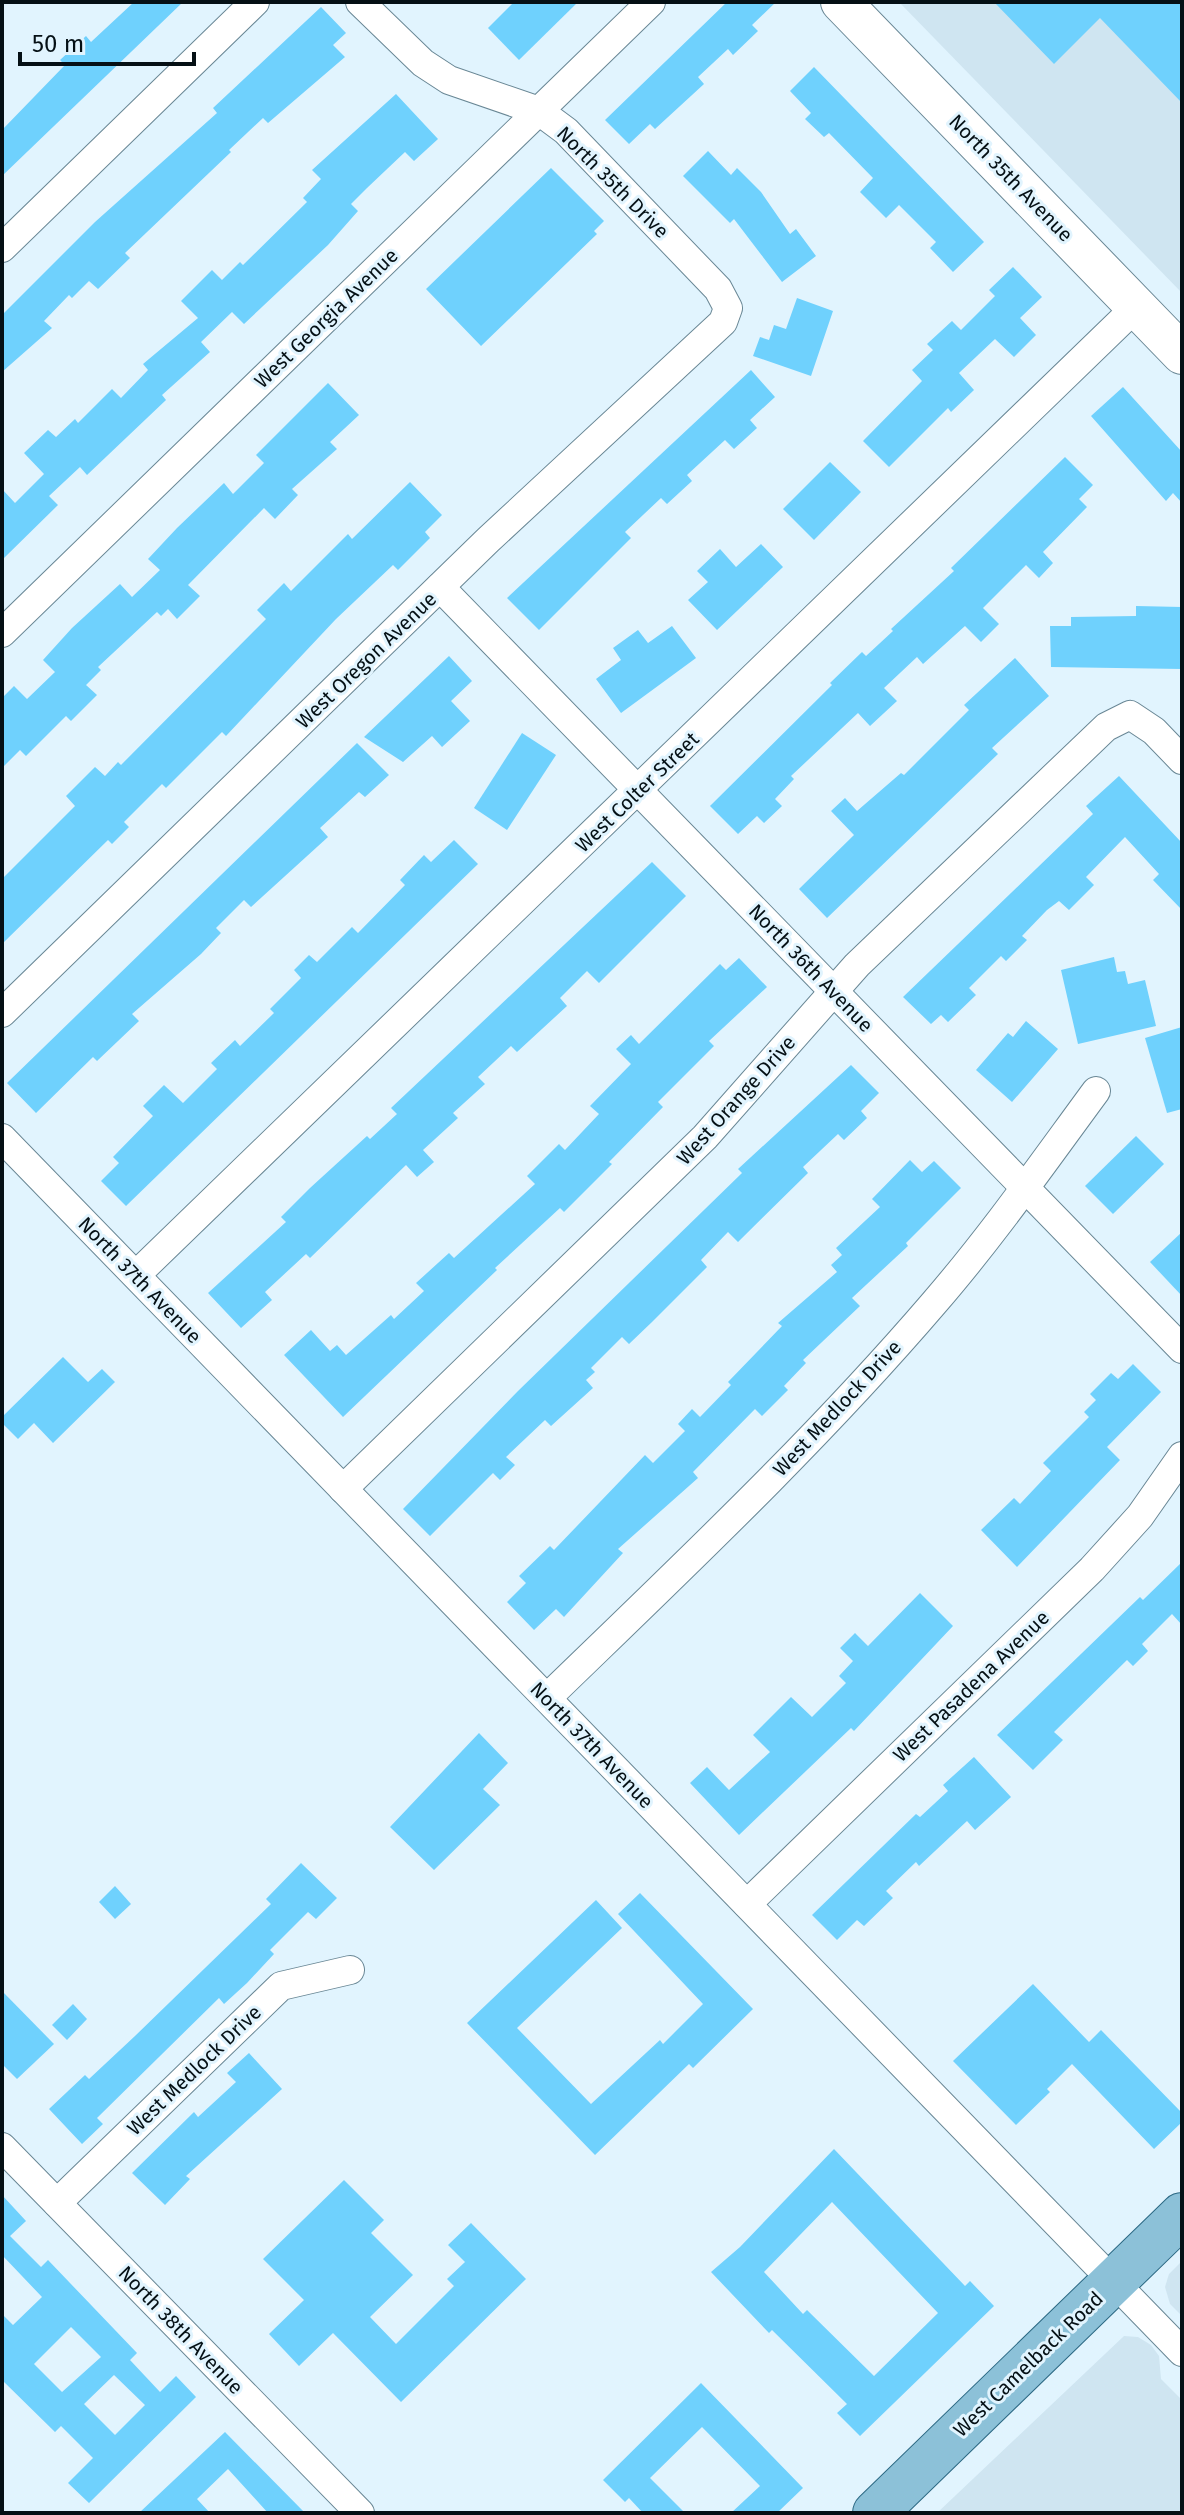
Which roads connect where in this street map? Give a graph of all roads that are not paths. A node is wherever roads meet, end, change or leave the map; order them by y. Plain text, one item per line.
1 (255, 2) edge
2 (360, 2) edge
3 (651, 2) edge
4 (841, 2) edge
5 (539, 111) junction
6 (2, 248) edge
7 (1136, 307) junction
8 (728, 308) joint
9 (1182, 354) edge
10 (440, 587) junction
11 (2, 633) edge
12 (1182, 760) edge
13 (638, 791) junction
14 (833, 991) junction
15 (2, 1013) edge
16 (1096, 1091) dead end
17 (2, 1138) edge
18 (1025, 1188) junction
19 (136, 1275) junction
20 (1182, 1349) edge
21 (1182, 1456) edge
22 (343, 1489) junction
23 (547, 1698) junction
24 (747, 1904) junction
25 (350, 1970) dead end
26 (2, 2147) edge
27 (57, 2203) junction
28 (1182, 2215) edge
29 (1114, 2281) junction
30 (1182, 2352) edge
31 (360, 2513) edge
32 (875, 2513) edge

1 - 6 street
2 - 5 street, North 35th Drive
3 - 5 street, West Georgia Avenue
4 - 7 main road, North 35th Avenue
5 - 8 street, North 35th Drive
5 - 11 street, West Georgia Avenue
7 - 9 main road, North 35th Avenue
7 - 13 street, West Colter Street
8 - 10 street, West Oregon Avenue
10 - 13 street, North 36th Avenue
10 - 15 street, West Oregon Avenue
12 - 14 street, West Orange Drive
13 - 14 street, North 36th Avenue
13 - 19 street, West Colter Street
14 - 18 street, North 36th Avenue
14 - 22 street, West Orange Drive
16 - 18 street, West Medlock Drive
17 - 19 street, North 37th Avenue
18 - 20 street, North 36th Avenue
18 - 23 street, West Medlock Drive
19 - 22 street, North 37th Avenue
21 - 24 street, West Pasadena Avenue
22 - 23 street, North 37th Avenue
23 - 24 street, North 37th Avenue
24 - 29 street, North 37th Avenue
25 - 27 street, West Medlock Drive
26 - 27 street, North 38th Avenue
27 - 31 street, North 38th Avenue
28 - 29 main road, West Camelback Road
29 - 30 street, North 37th Avenue
29 - 32 main road, West Camelback Road

